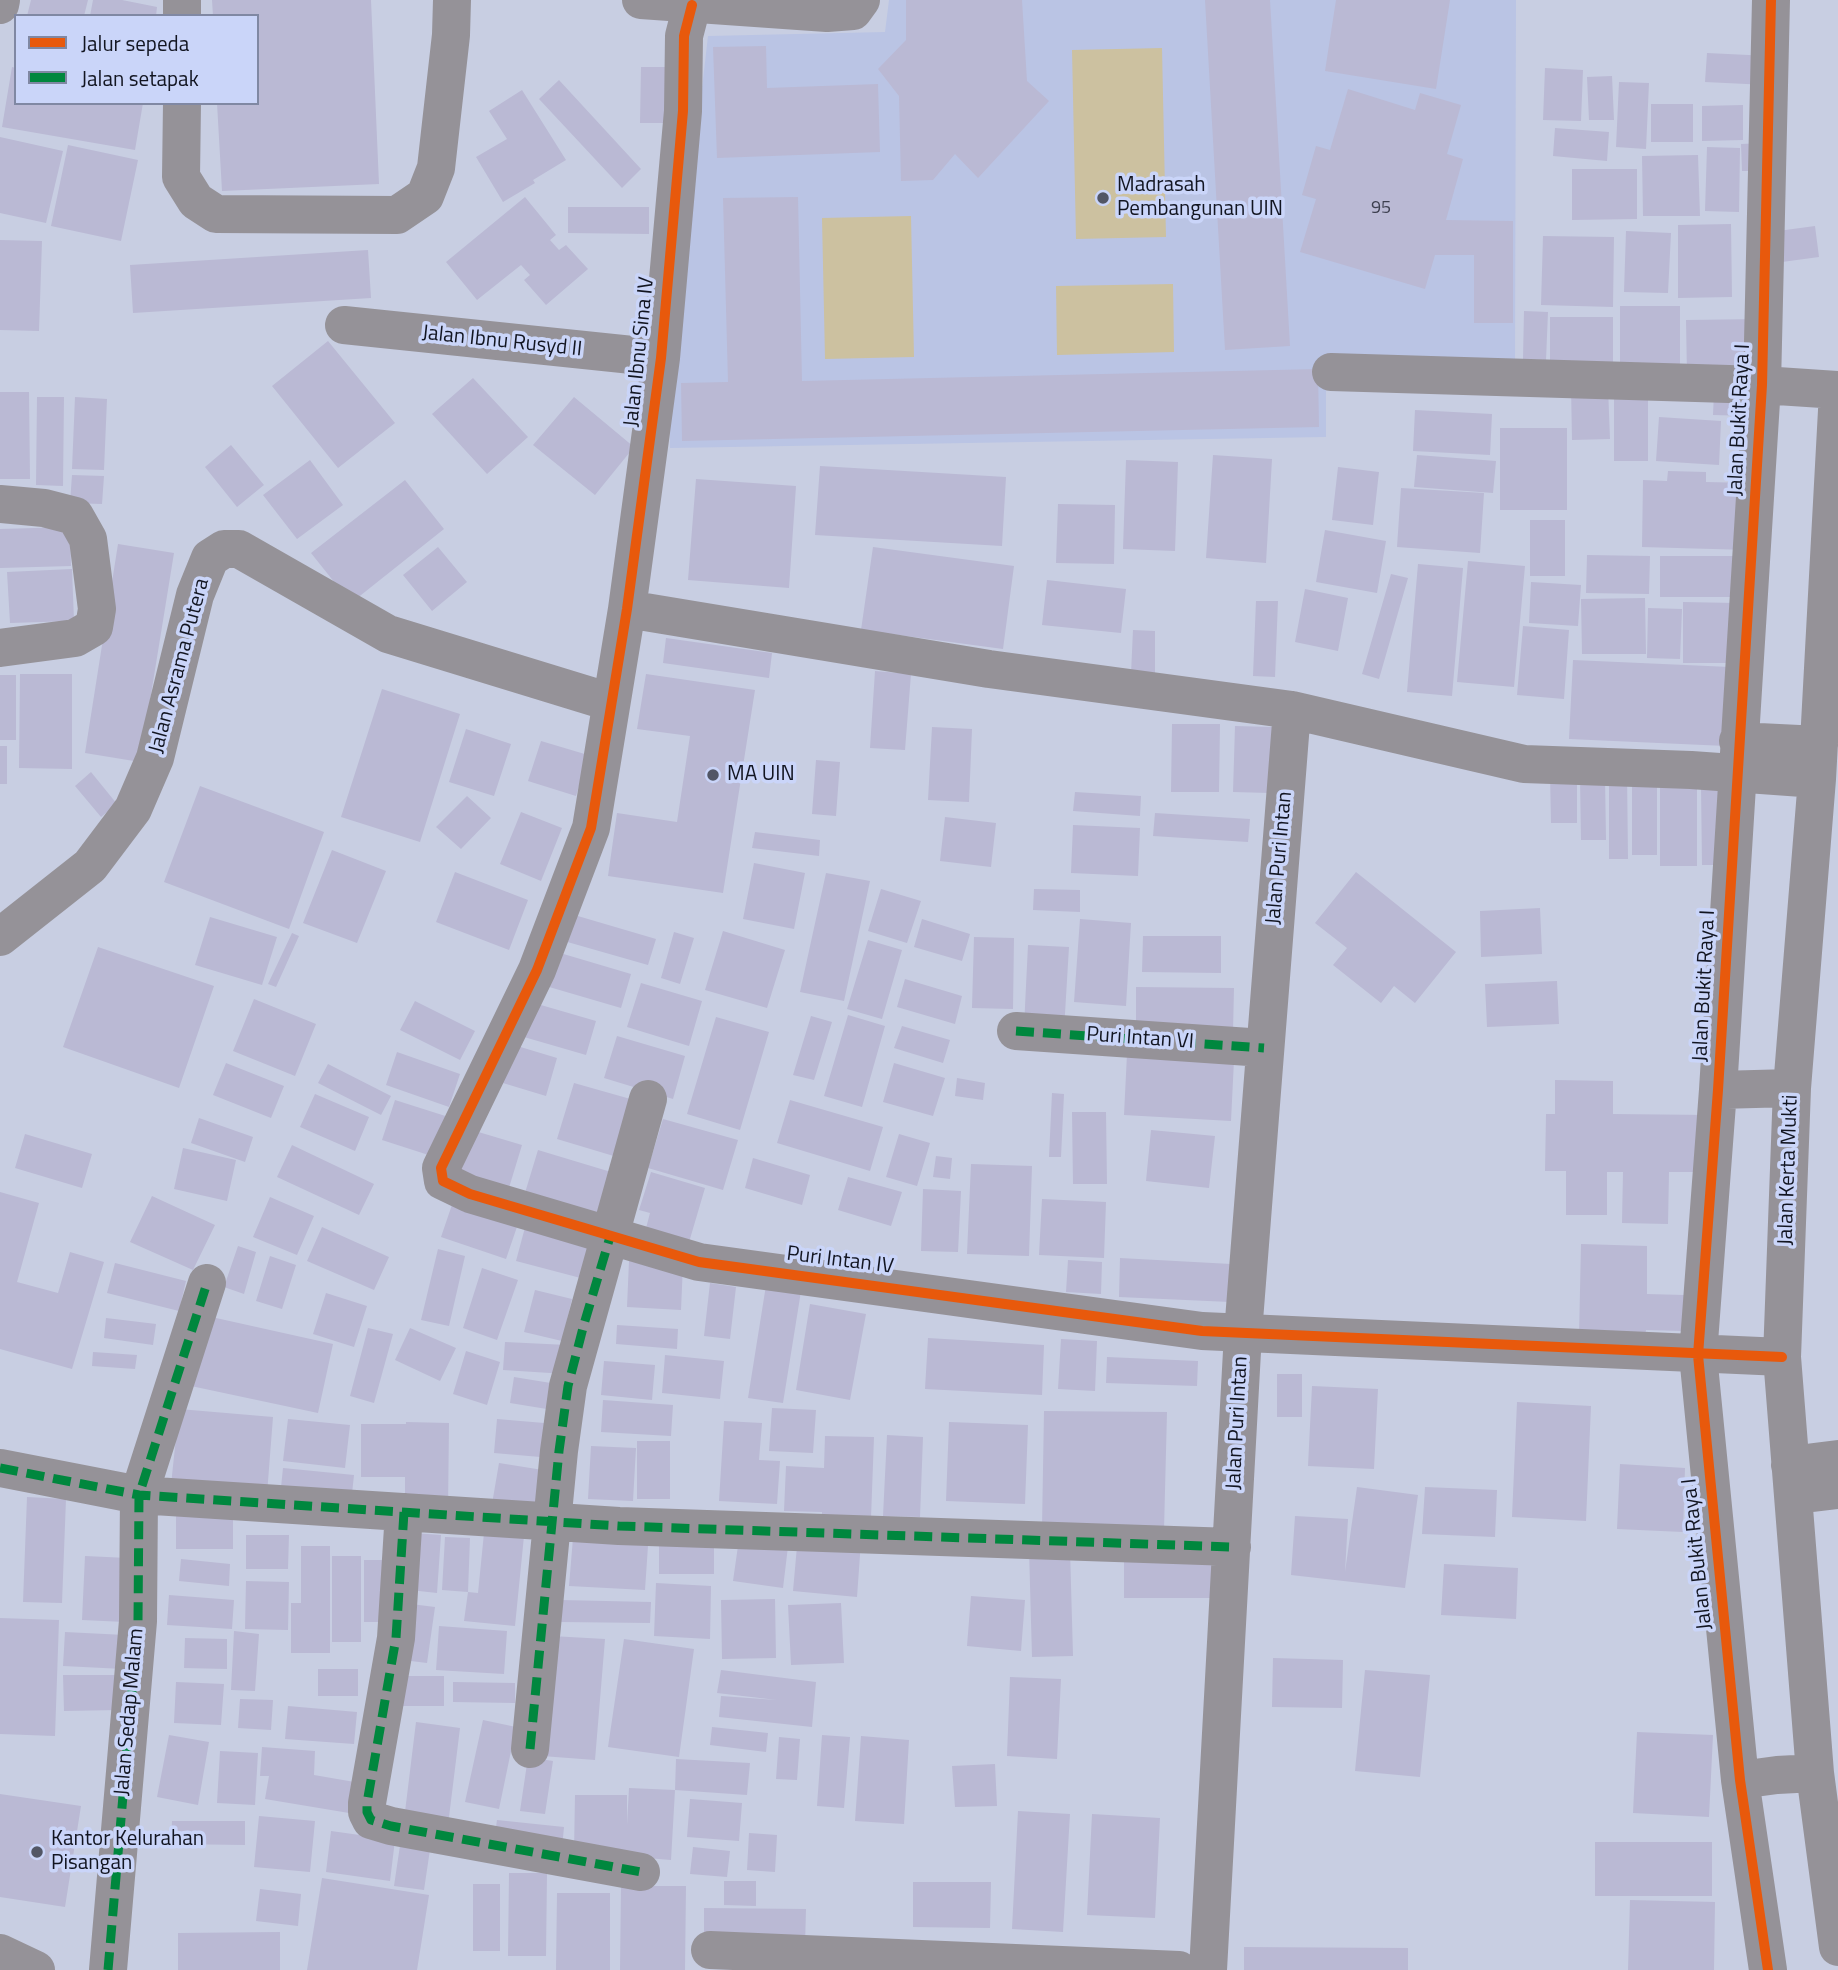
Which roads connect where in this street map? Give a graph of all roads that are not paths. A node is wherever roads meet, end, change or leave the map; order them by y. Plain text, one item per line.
1 (1, 0) edge
2 (452, 0) edge
3 (641, 0) edge
4 (860, 0) edge
5 (1771, 0) edge
6 (694, 3) edge
7 (0, 5) edge
8 (181, 105) edge
9 (344, 325) dead end
10 (661, 358) junction
11 (1331, 372) dead end
12 (1807, 388) edge
13 (0, 504) edge
14 (627, 609) junction
15 (0, 648) edge
16 (610, 702) junction
17 (1292, 710) junction
18 (1737, 758) junction
19 (1818, 762) junction
20 (0, 937) edge
21 (1016, 1031) dead end
22 (1264, 1048) junction
23 (1792, 1087) junction
24 (1718, 1090) junction
25 (648, 1099) dead end
26 (443, 1181) joint
27 (610, 1237) junction
28 (207, 1283) dead end
29 (1243, 1333) junction
30 (1698, 1354) junction
31 (1782, 1357) junction
32 (1838, 1459) edge
33 (0, 1468) edge
34 (1792, 1480) junction
35 (1838, 1490) edge
36 (139, 1495) junction
37 (404, 1512) junction
38 (553, 1521) junction
39 (1232, 1547) junction
40 (530, 1749) dead end
41 (1815, 1773) junction
42 (1740, 1780) junction
43 (641, 1872) dead end
44 (1838, 1947) edge
45 (710, 1950) dead end
46 (0, 1952) edge
47 (36, 1970) edge
48 (108, 1970) edge
49 (1179, 1970) edge
50 (1208, 1970) edge
51 (1769, 1970) edge

1 - 7 street
2 - 8 street
3 - 6 street
4 - 6 street
5 - 12 street, Jalan Bukit Raya I
6 - 10 street, Jalan Ibnu Sina IV
9 - 10 street, Jalan Ibnu Rusyd II
10 - 14 street, Jalan Ibnu Sina IV
11 - 12 street
12 - 18 street, Jalan Bukit Raya I
12 - 19 street, Jalan Kerta Mukti
13 - 15 street
14 - 16 street, Jalan Ibnu Sina IV
14 - 17 street
16 - 20 street, Jalan Asrama Putera
16 - 26 street, Jalan Ibnu Sina IV
17 - 18 street
17 - 22 street, Jalan Puri Intan
18 - 19 street
18 - 24 street, Jalan Bukit Raya I
19 - 23 street, Jalan Kerta Mukti
21 - 22 street, Puri Intan VI
22 - 29 street, Jalan Puri Intan
23 - 24 street
23 - 31 street, Jalan Kerta Mukti
24 - 30 street, Jalan Bukit Raya I
25 - 27 street
26 - 27 street, Puri Intan IV
27 - 29 street, Puri Intan IV
27 - 38 street
28 - 36 street, Jalan Sedap Malam
29 - 30 street, Puri Intan IV
29 - 39 street, Jalan Puri Intan
30 - 31 street, Puri Intan IV
30 - 42 street, Jalan Bukit Raya I
31 - 34 street, Jalan Kerta Mukti
32 - 34 street
33 - 36 street
34 - 35 street
34 - 41 street, Jalan Kerta Mukti
36 - 37 street
36 - 48 street, Jalan Sedap Malam
37 - 38 street
37 - 43 street
38 - 39 street
38 - 40 street
39 - 50 street, Jalan Puri Intan
41 - 42 street
41 - 44 street, Jalan Kerta Mukti
42 - 51 street, Jalan Bukit Raya I
45 - 49 street
46 - 47 street

